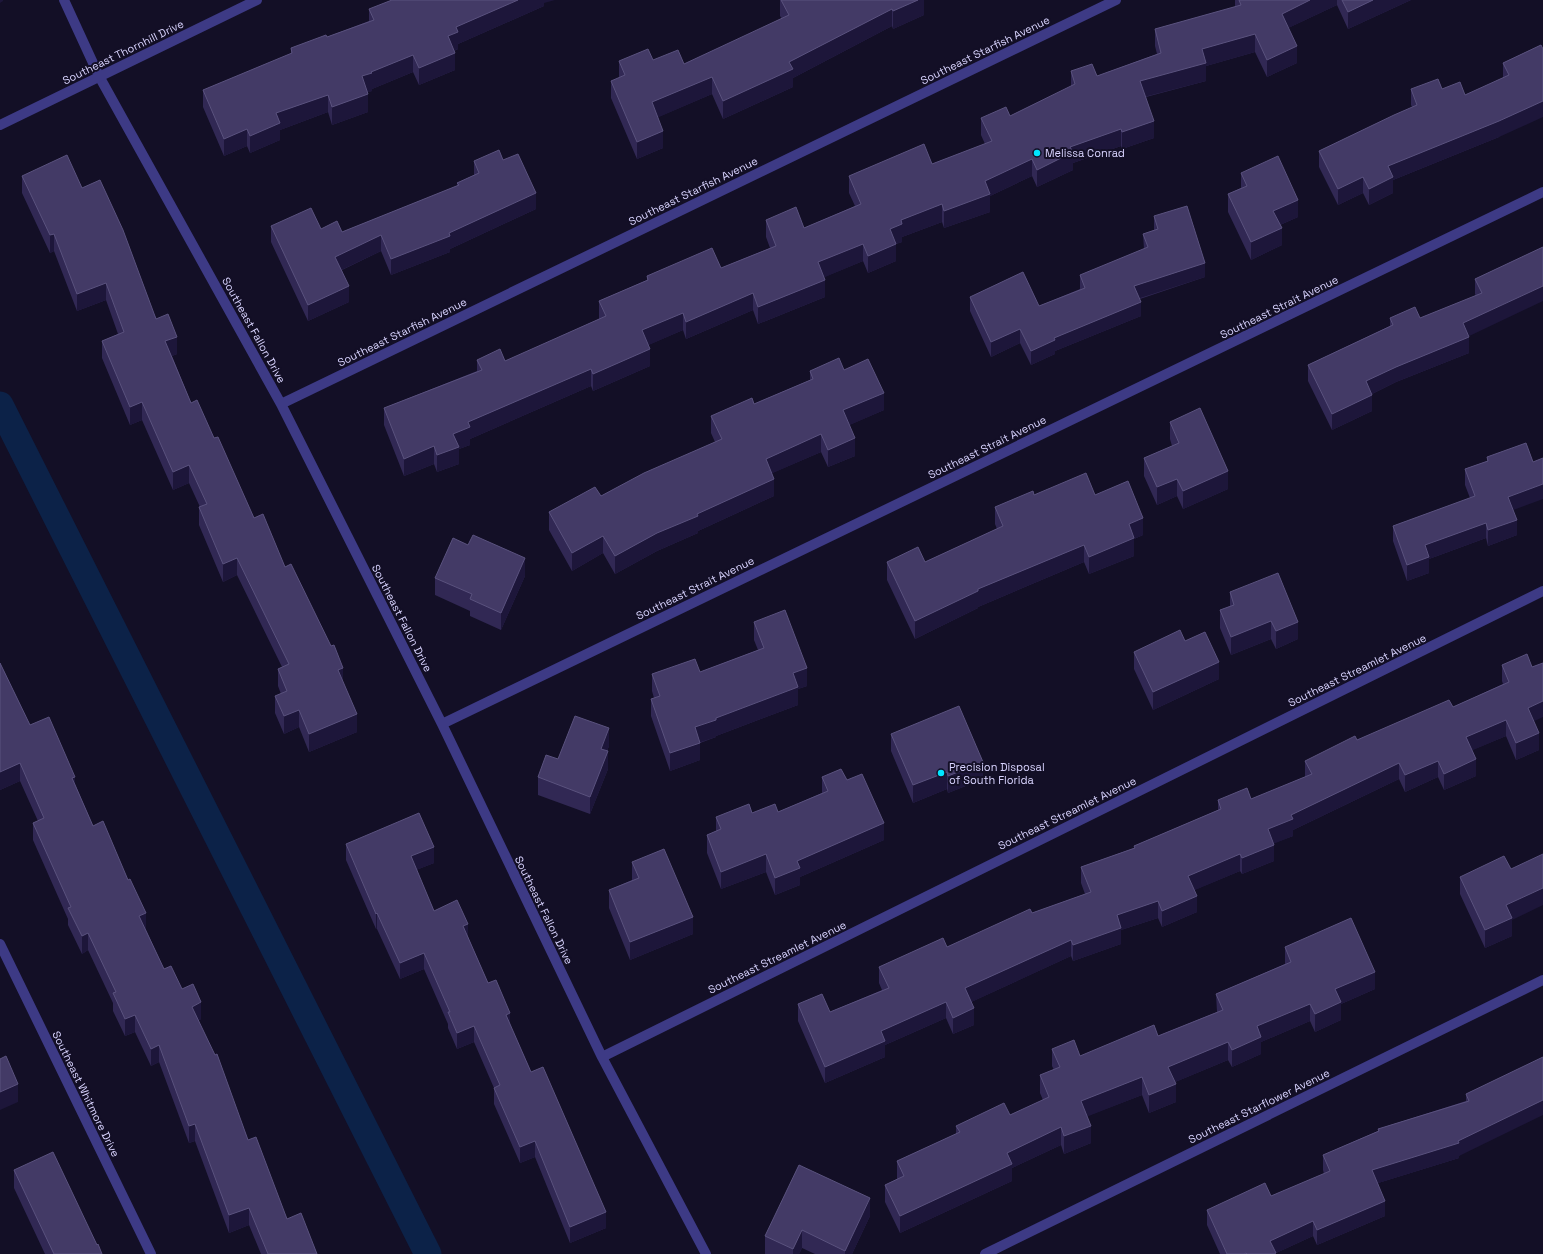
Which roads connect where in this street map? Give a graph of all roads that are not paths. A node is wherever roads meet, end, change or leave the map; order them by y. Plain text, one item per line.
1 (64, 0) edge
2 (257, 0) edge
3 (1116, 0) edge
4 (99, 76) junction
5 (0, 125) edge
6 (1543, 192) edge
7 (282, 404) junction
8 (1543, 591) edge
9 (442, 724) junction
10 (0, 944) edge
11 (1543, 980) edge
12 (602, 1057) junction
13 (151, 1254) edge
14 (706, 1254) edge
15 (985, 1254) edge

1 - 4 street, Southeast Fallon Drive
2 - 4 street, Southeast Thornhill Drive
3 - 7 street, Southeast Starfish Avenue
4 - 5 street, Southeast Thornhill Drive
4 - 7 street, Southeast Fallon Drive
6 - 9 street, Southeast Strait Avenue
7 - 9 street, Southeast Fallon Drive
8 - 12 street, Southeast Streamlet Avenue
9 - 12 street, Southeast Fallon Drive
10 - 13 street, Southeast Whitmore Drive
11 - 15 street, Southeast Starflower Avenue
12 - 14 street, Southeast Fallon Drive

